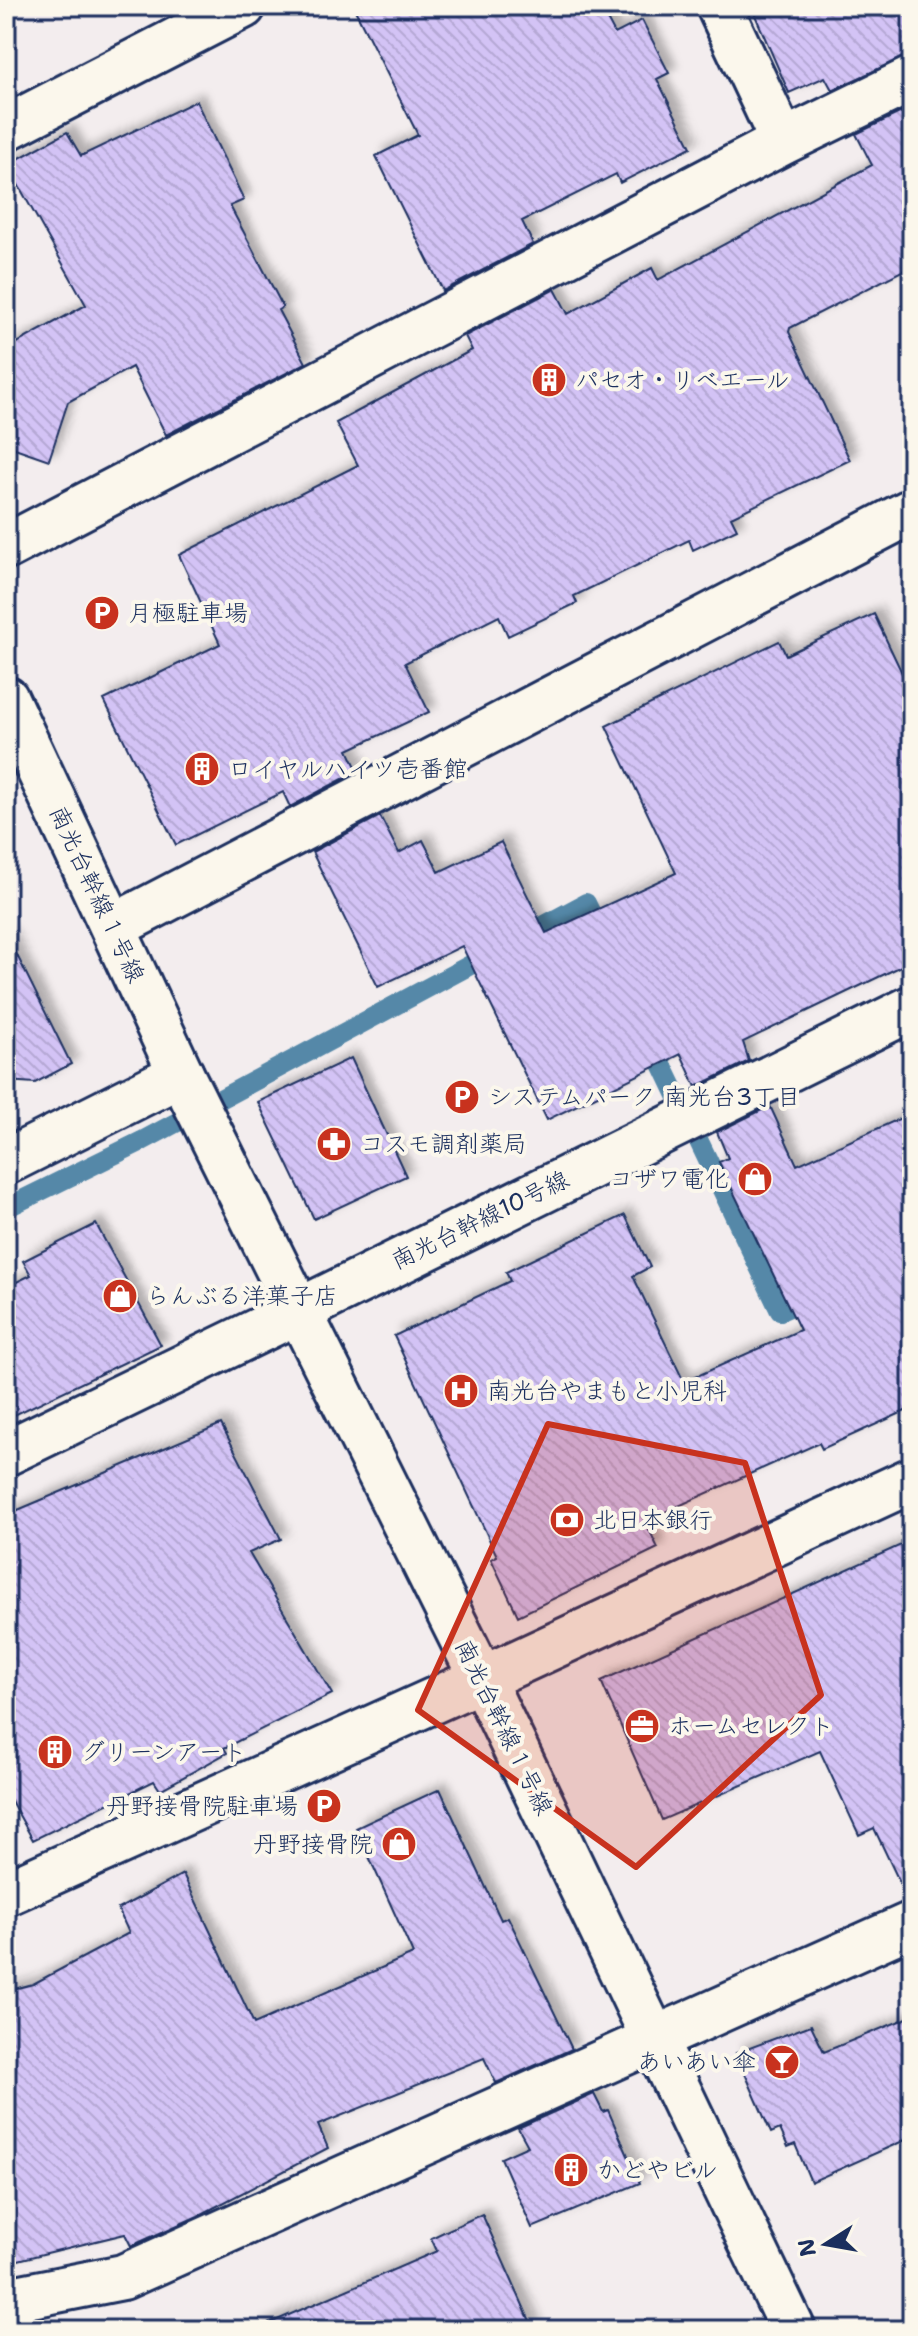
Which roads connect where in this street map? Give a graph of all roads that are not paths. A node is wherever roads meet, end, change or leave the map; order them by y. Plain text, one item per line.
1 (243, 6) edge
2 (719, 6) edge
3 (912, 79) edge
4 (6, 128) edge
5 (783, 142) junction
6 (912, 511) edge
7 (6, 547) edge
8 (6, 699) edge
9 (113, 927) junction
10 (912, 1008) edge
11 (185, 1081) junction
12 (6, 1162) edge
13 (301, 1310) junction
14 (6, 1453) edge
15 (912, 1480) edge
16 (482, 1679) junction
17 (6, 1893) edge
18 (912, 1924) edge
19 (653, 2039) junction
20 (6, 2300) edge
21 (793, 2330) edge

1 - 4 street
2 - 5 street
3 - 5 street
5 - 7 street
6 - 9 street
8 - 9 street, 南光台幹線１号線
9 - 11 street, 南光台幹線１号線
10 - 13 street, 南光台幹線10号線
11 - 12 street
11 - 13 street, 南光台幹線１号線
13 - 14 street, 南光台幹線10号線
13 - 16 street, 南光台幹線１号線
15 - 16 street
16 - 17 street
16 - 19 street, 南光台幹線１号線
18 - 19 street
19 - 20 street
19 - 21 street, 南光台幹線１号線

